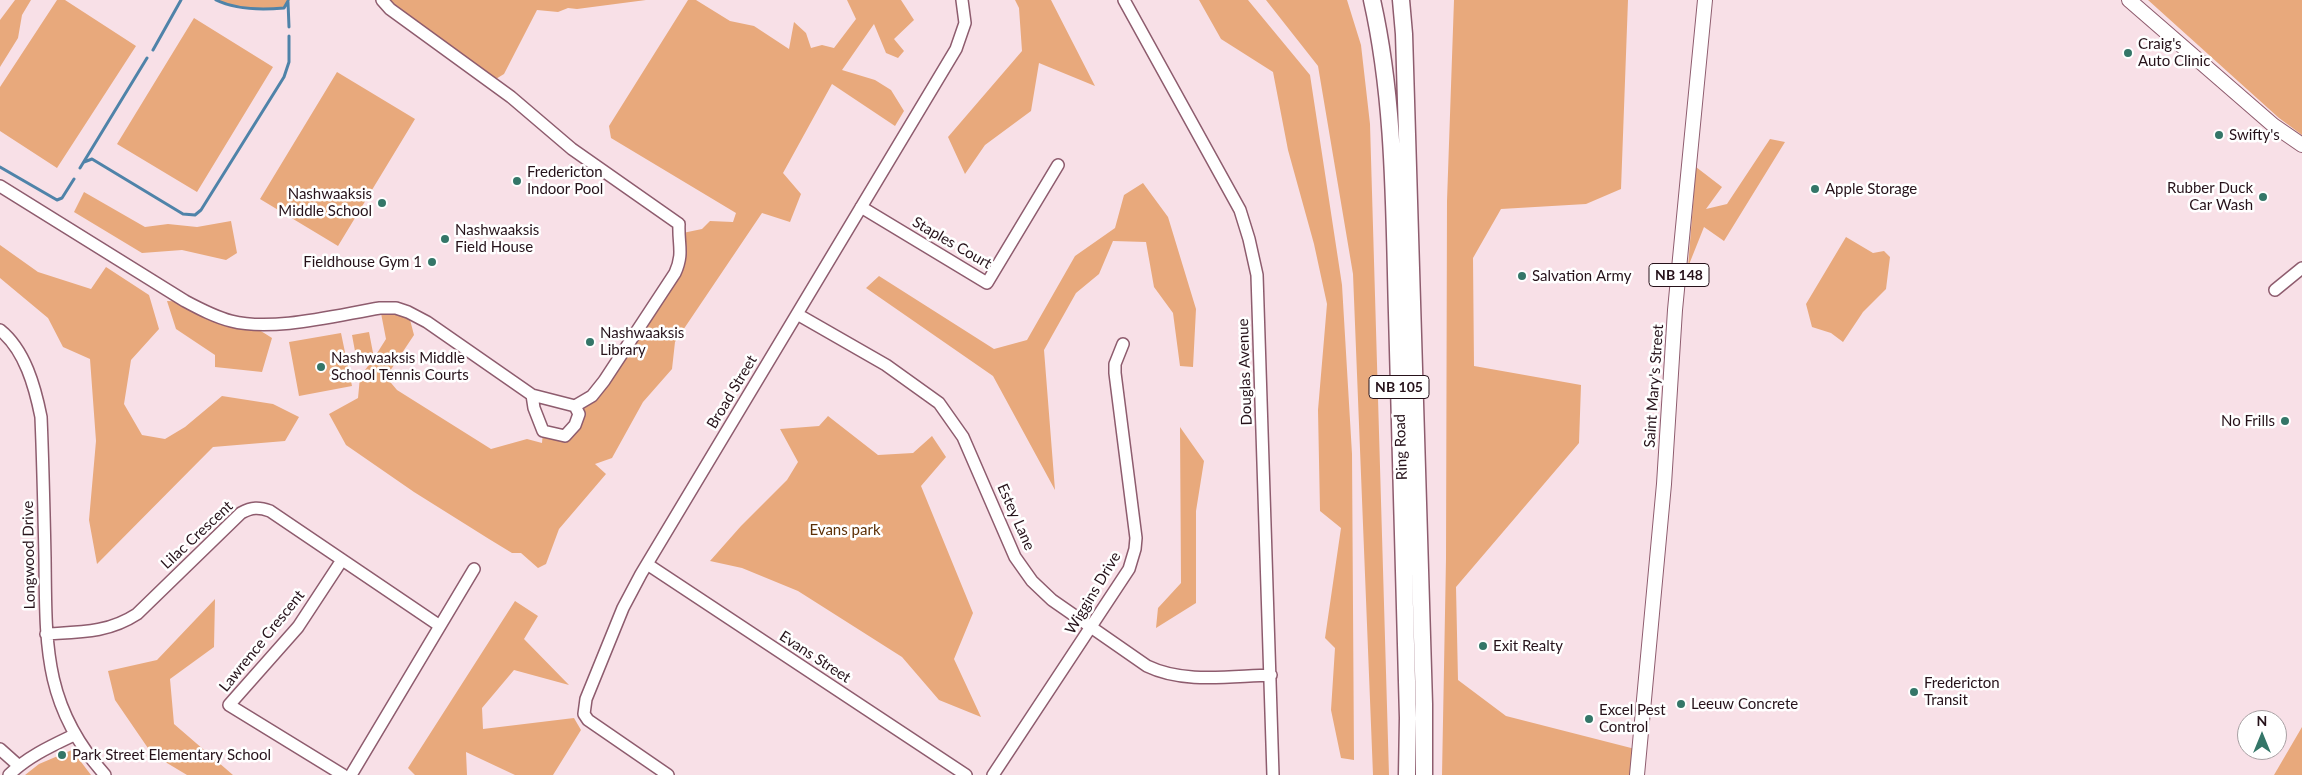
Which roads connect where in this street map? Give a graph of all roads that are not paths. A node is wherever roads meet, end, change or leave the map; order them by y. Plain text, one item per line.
1 (382, 0) edge
2 (962, 0) edge
3 (1124, 0) edge
4 (1372, 0) edge
5 (1401, 0) edge
6 (1705, 0) edge
7 (2129, 0) edge
8 (2302, 145) edge
9 (1058, 165) dead end
10 (0, 186) edge
11 (861, 207) junction
12 (2302, 268) edge
13 (2275, 290) dead end
14 (796, 314) junction
15 (0, 330) edge
16 (1123, 344) dead end
17 (532, 395) junction
18 (575, 406) junction
19 (342, 560) junction
20 (647, 564) junction
21 (474, 569) dead end
22 (440, 626) junction
23 (1091, 628) junction
24 (46, 634) junction
25 (1271, 675) junction
26 (74, 735) junction
27 (0, 749) edge
28 (19, 766) junction
29 (9, 775) edge
30 (105, 775) edge
31 (343, 775) edge
32 (351, 775) edge
33 (668, 775) edge
34 (966, 775) edge
35 (993, 775) edge
36 (1273, 775) edge
37 (1407, 775) edge
38 (1424, 775) edge
39 (1637, 775) edge

1 - 18 street
2 - 11 street, Broad Street
3 - 25 street, Douglas Avenue
4 - 37 highway, Ring Road / NB 105
5 - 38 highway, Ring Road / NB 105
6 - 39 main road, Saint Mary's Street / NB 148
7 - 8 main road
9 - 11 street, Staples Court
10 - 17 street
11 - 14 street, Broad Street
12 - 13 street
14 - 20 street, Broad Street
14 - 23 street, Estey Lane
15 - 24 street, Longwood Drive
16 - 23 street, Wiggins Drive
17 - 18 street
17 - 18 street
19 - 22 street, Lilac Crescent
19 - 24 street, Lilac Crescent
19 - 31 street, Lawrence Crescent
20 - 33 street, Broad Street
20 - 34 street, Evans Street
21 - 22 street
22 - 32 street
23 - 25 street, Estey Lane
23 - 35 street, Wiggins Drive
24 - 26 street, Longwood Drive
25 - 36 street, Douglas Avenue
26 - 28 street
26 - 30 street, Longwood Drive
27 - 28 street
28 - 29 street

